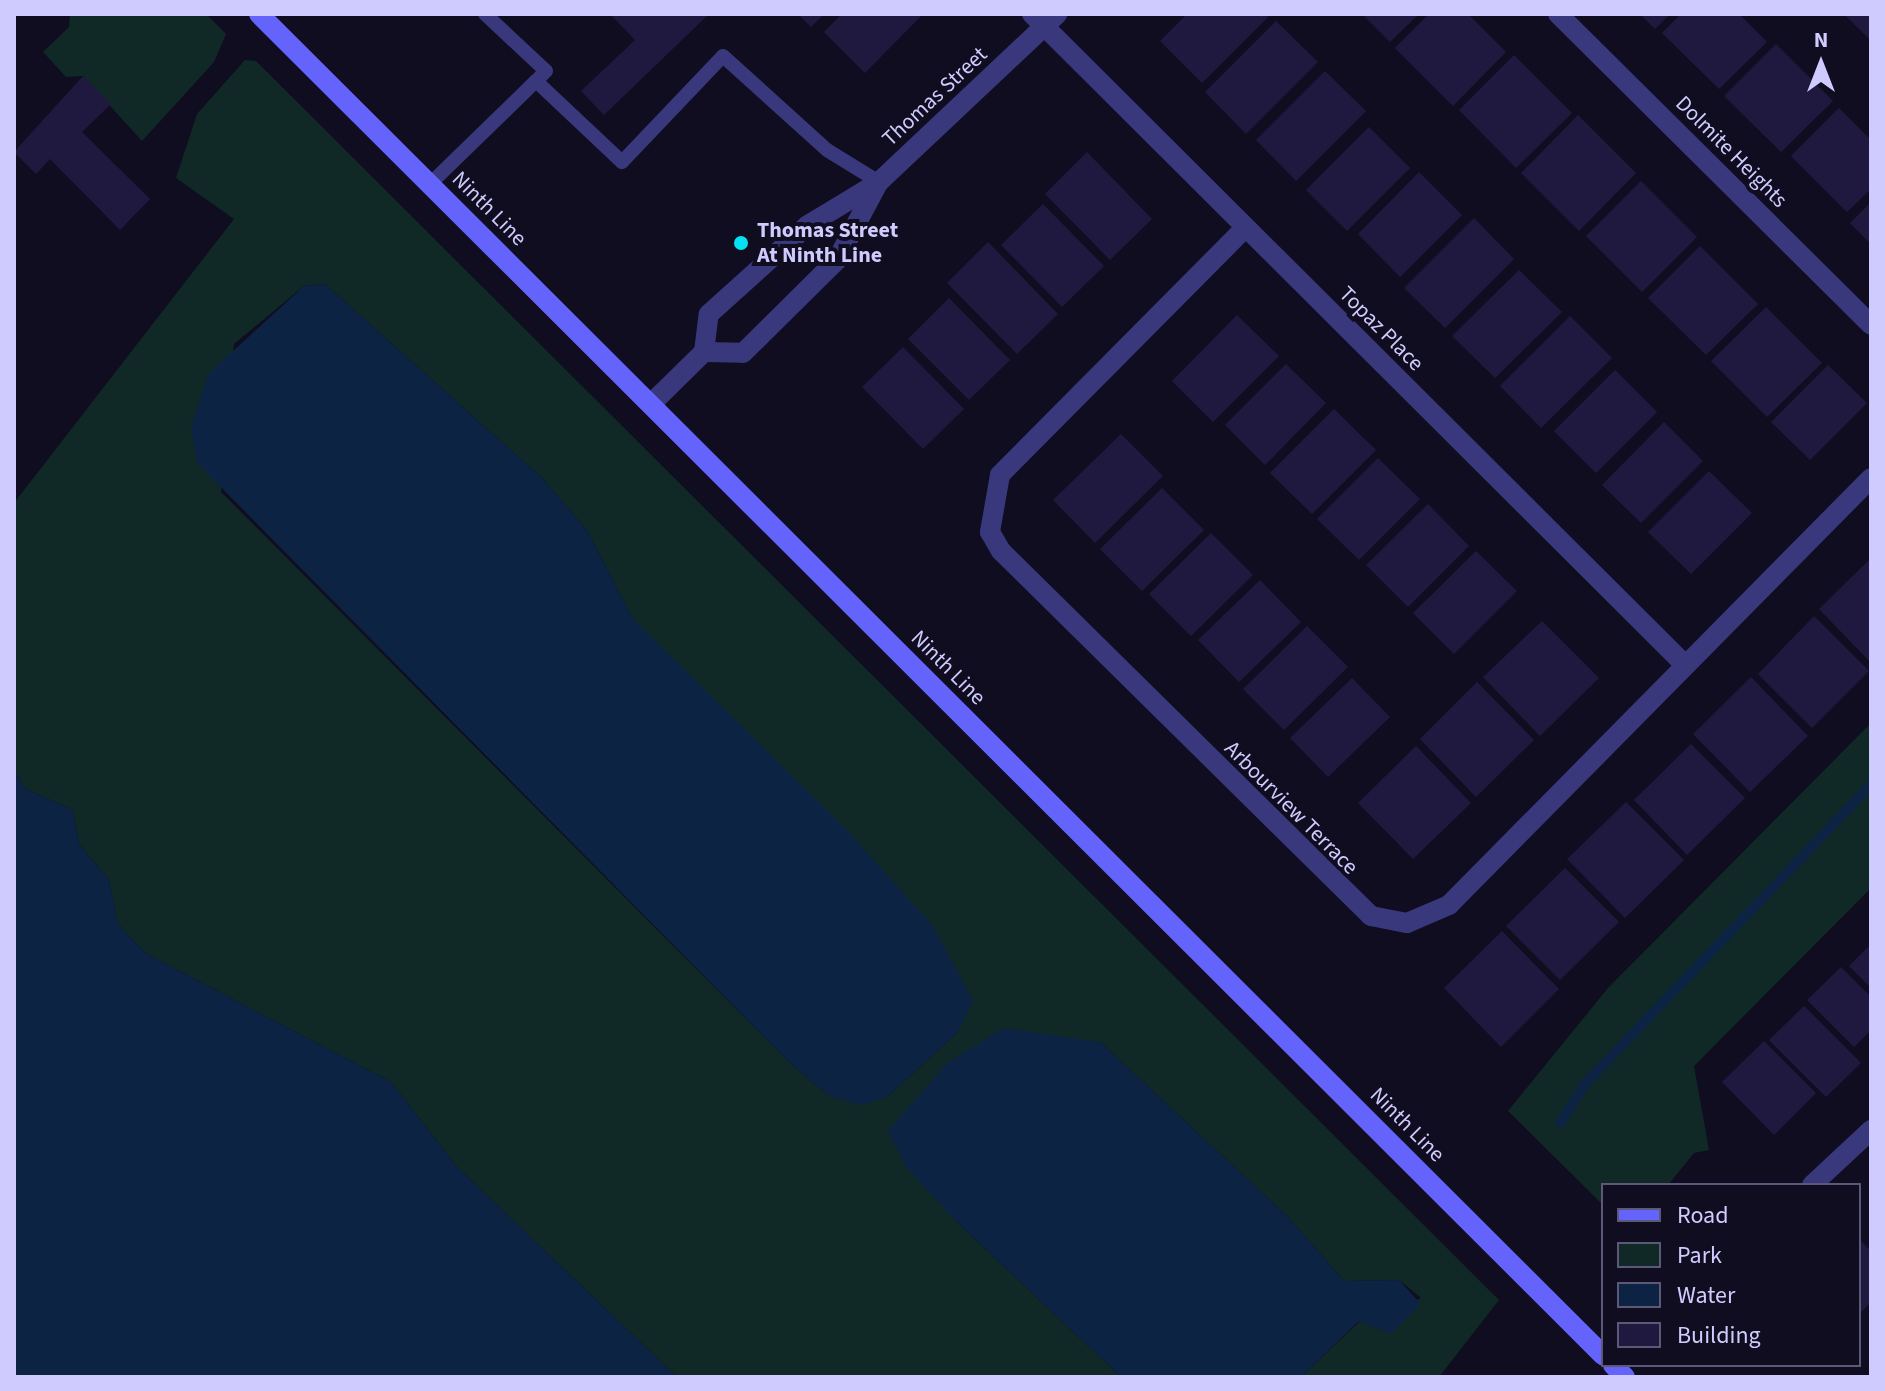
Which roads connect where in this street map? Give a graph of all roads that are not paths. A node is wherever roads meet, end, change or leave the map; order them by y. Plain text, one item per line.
1 (259, 14) edge
2 (485, 14) edge
3 (1558, 14) edge
4 (1045, 18) edge
5 (536, 81) junction
6 (879, 182) junction
7 (430, 184) junction
8 (1245, 228) junction
9 (1871, 325) edge
10 (704, 352) junction
11 (651, 404) junction
12 (1871, 478) edge
13 (1685, 665) junction
14 (1871, 1130) edge
15 (1814, 1183) edge
16 (1601, 1353) edge

1 - 7 main road, Ninth Line
2 - 5 lane
3 - 9 street, Dolmite Heights
4 - 6 street, Thomas Street
4 - 8 street, Topaz Place
5 - 6 lane
5 - 7 lane
6 - 10 street, Thomas Street
6 - 10 street, Thomas Street
7 - 11 main road, Ninth Line
8 - 13 street, Topaz Place
8 - 13 street, Arbourview Terrace
10 - 11 street
11 - 16 main road, Ninth Line
12 - 13 street, Arbourview Terrace
14 - 15 street

